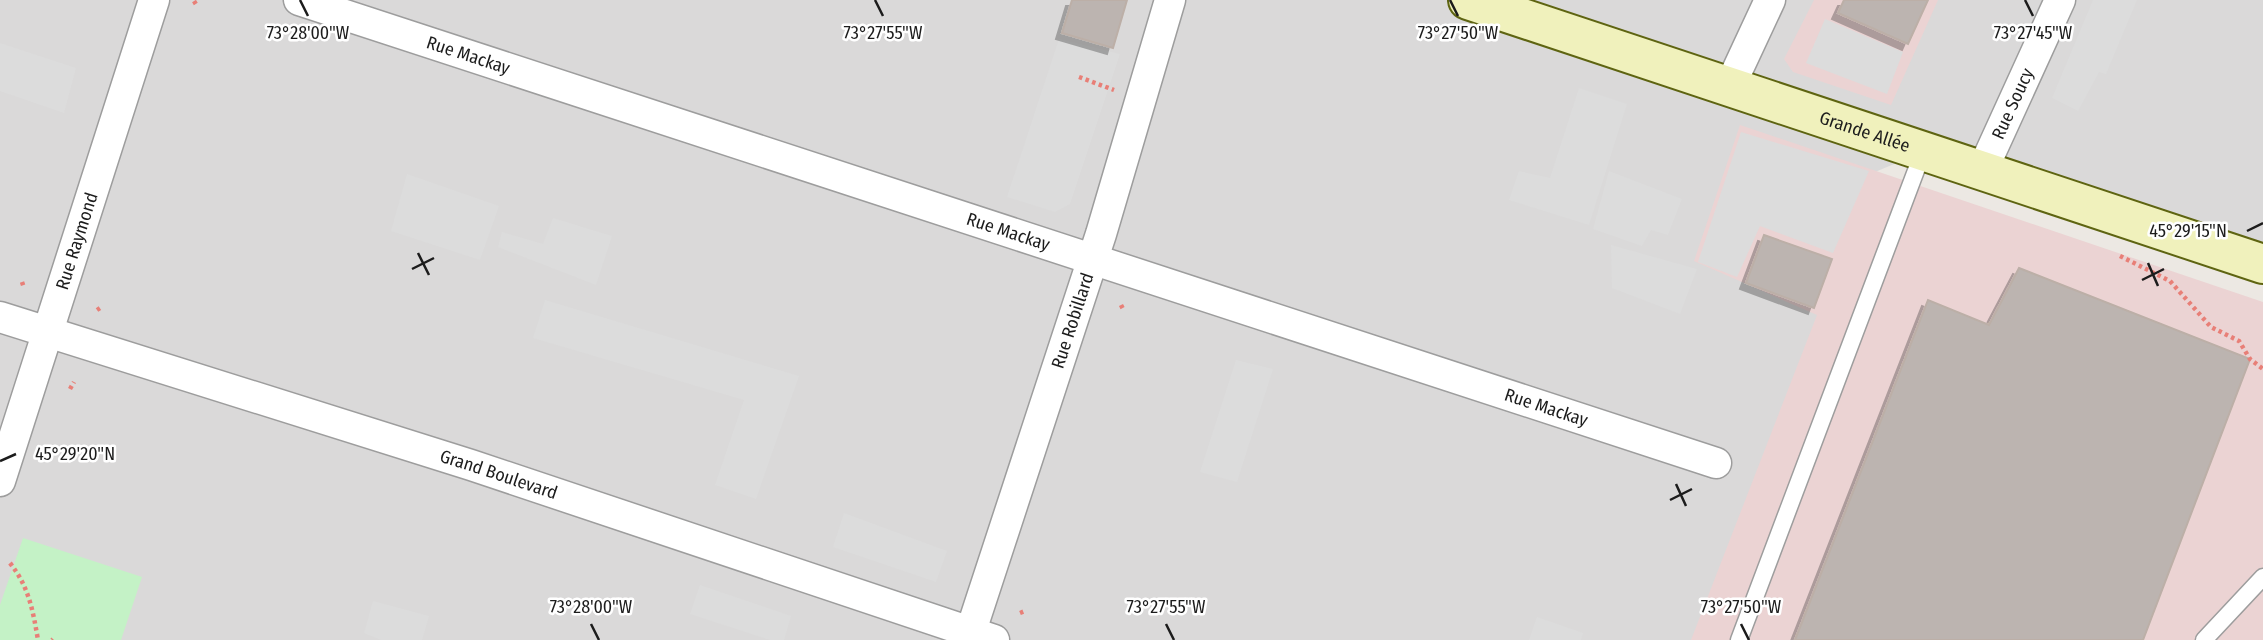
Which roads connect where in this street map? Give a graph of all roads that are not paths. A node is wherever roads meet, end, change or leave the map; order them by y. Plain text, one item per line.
1 (154, 0) edge
2 (299, 0) edge
3 (1170, 0) edge
4 (1468, 0) edge
5 (1770, 0) edge
6 (2060, 0) edge
7 (1729, 88) junction
8 (1923, 152) junction
9 (1982, 171) junction
10 (1093, 258) junction
11 (2263, 264) edge
12 (0, 317) edge
13 (47, 333) junction
14 (1716, 463) dead end
15 (0, 481) edge
16 (2263, 577) edge
17 (977, 637) edge
18 (1739, 640) edge
19 (2204, 640) edge

1 - 13 street, Rue Raymond
2 - 10 street, Rue Mackay
3 - 10 street, Rue Robillard
4 - 7 main road, Grande Allée
5 - 7 street
6 - 9 street, Rue Soucy
7 - 8 main road, Grande Allée
8 - 9 main road, Grande Allée
8 - 18 lane
9 - 11 main road, Grande Allée
10 - 14 street, Rue Mackay
10 - 17 street, Rue Robillard
12 - 13 street, Grand Boulevard
13 - 15 street, Rue Raymond
13 - 17 street, Grand Boulevard
16 - 19 lane

